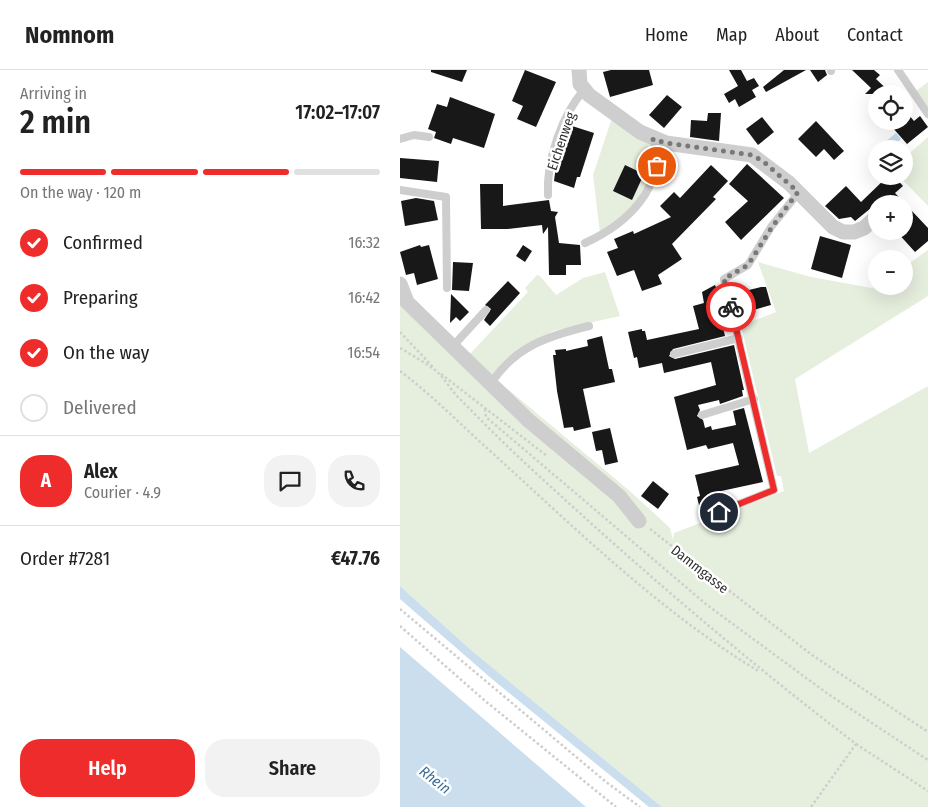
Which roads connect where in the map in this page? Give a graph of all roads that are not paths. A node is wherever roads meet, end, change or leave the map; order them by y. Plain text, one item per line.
1 (579, 70) edge
2 (898, 70) edge
3 (584, 90) junction
4 (928, 114) edge
5 (430, 137) dead end
6 (400, 138) edge
7 (653, 139) junction
8 (400, 190) edge
9 (798, 192) junction
10 (548, 195) dead end
11 (868, 224) edge
12 (585, 243) dead end
13 (400, 284) edge
14 (447, 288) dead end
15 (486, 310) dead end
16 (589, 326) dead end
17 (739, 338) junction
18 (453, 346) junction
19 (674, 354) dead end
20 (491, 383) junction
21 (754, 399) junction
22 (702, 415) dead end
23 (719, 512) dead end
24 (639, 521) road end

1 - 3 street
2 - 4 lane
3 - 7 street
3 - 10 lane, Eichenweg
5 - 6 lane
7 - 9 street
7 - 12 lane
8 - 14 lane
9 - 11 street
9 - 17 lane
13 - 18 street
15 - 18 lane
16 - 20 lane
17 - 19 lane
17 - 21 lane
18 - 20 street
20 - 24 street
21 - 22 lane
21 - 23 lane

